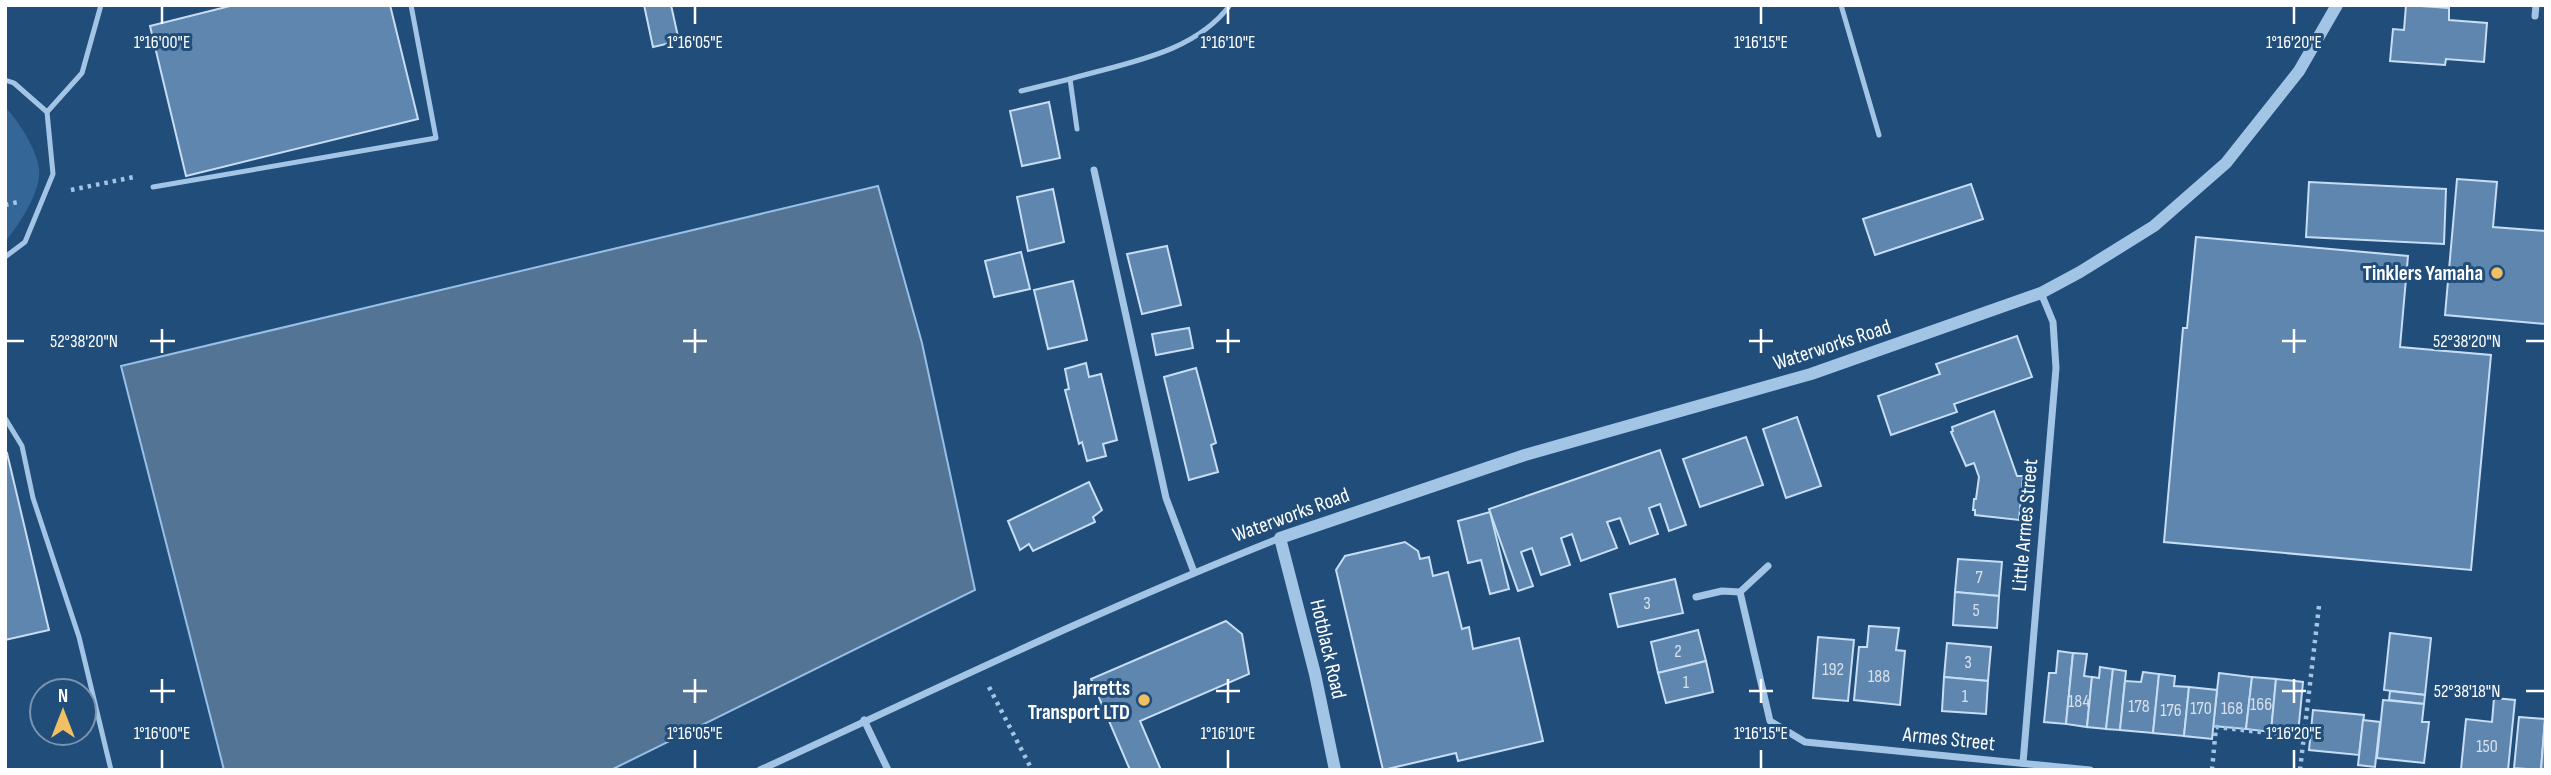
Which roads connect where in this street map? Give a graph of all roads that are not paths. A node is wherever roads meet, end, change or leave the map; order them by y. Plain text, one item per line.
1 (101, 5) edge
2 (411, 5) edge
3 (1230, 5) edge
4 (1841, 5) edge
5 (2337, 5) edge
6 (2536, 5) edge
7 (2535, 16) dead end
8 (1070, 79) junction
9 (5, 80) edge
10 (1021, 91) dead end
11 (47, 113) junction
12 (1077, 129) dead end
13 (1879, 135) dead end
14 (1094, 170) dead end
15 (153, 187) dead end
16 (5, 257) edge
17 (2041, 293) junction
18 (5, 418) edge
19 (1280, 538) junction
20 (1769, 566) dead end
21 (1194, 572) junction
22 (1740, 592) junction
23 (1696, 597) dead end
24 (864, 720) junction
25 (2023, 763) junction
26 (111, 770) edge
27 (760, 770) edge
28 (888, 770) edge
29 (1335, 770) edge
30 (2090, 770) edge

1 - 11 lane
2 - 15 lane
3 - 8 lane
4 - 13 lane
5 - 17 street, Waterworks Road
6 - 7 street
8 - 10 lane
8 - 12 lane
9 - 11 lane
11 - 16 lane
14 - 21 street
17 - 19 street, Waterworks Road
17 - 25 street, Little Armes Street
18 - 26 lane
19 - 21 street, Waterworks Road
19 - 29 street, Hotblack Road
20 - 22 street
21 - 24 street, Waterworks Road
22 - 23 street
22 - 25 street, Armes Street
24 - 27 street, Waterworks Road
24 - 28 street
25 - 30 street, Armes Street

